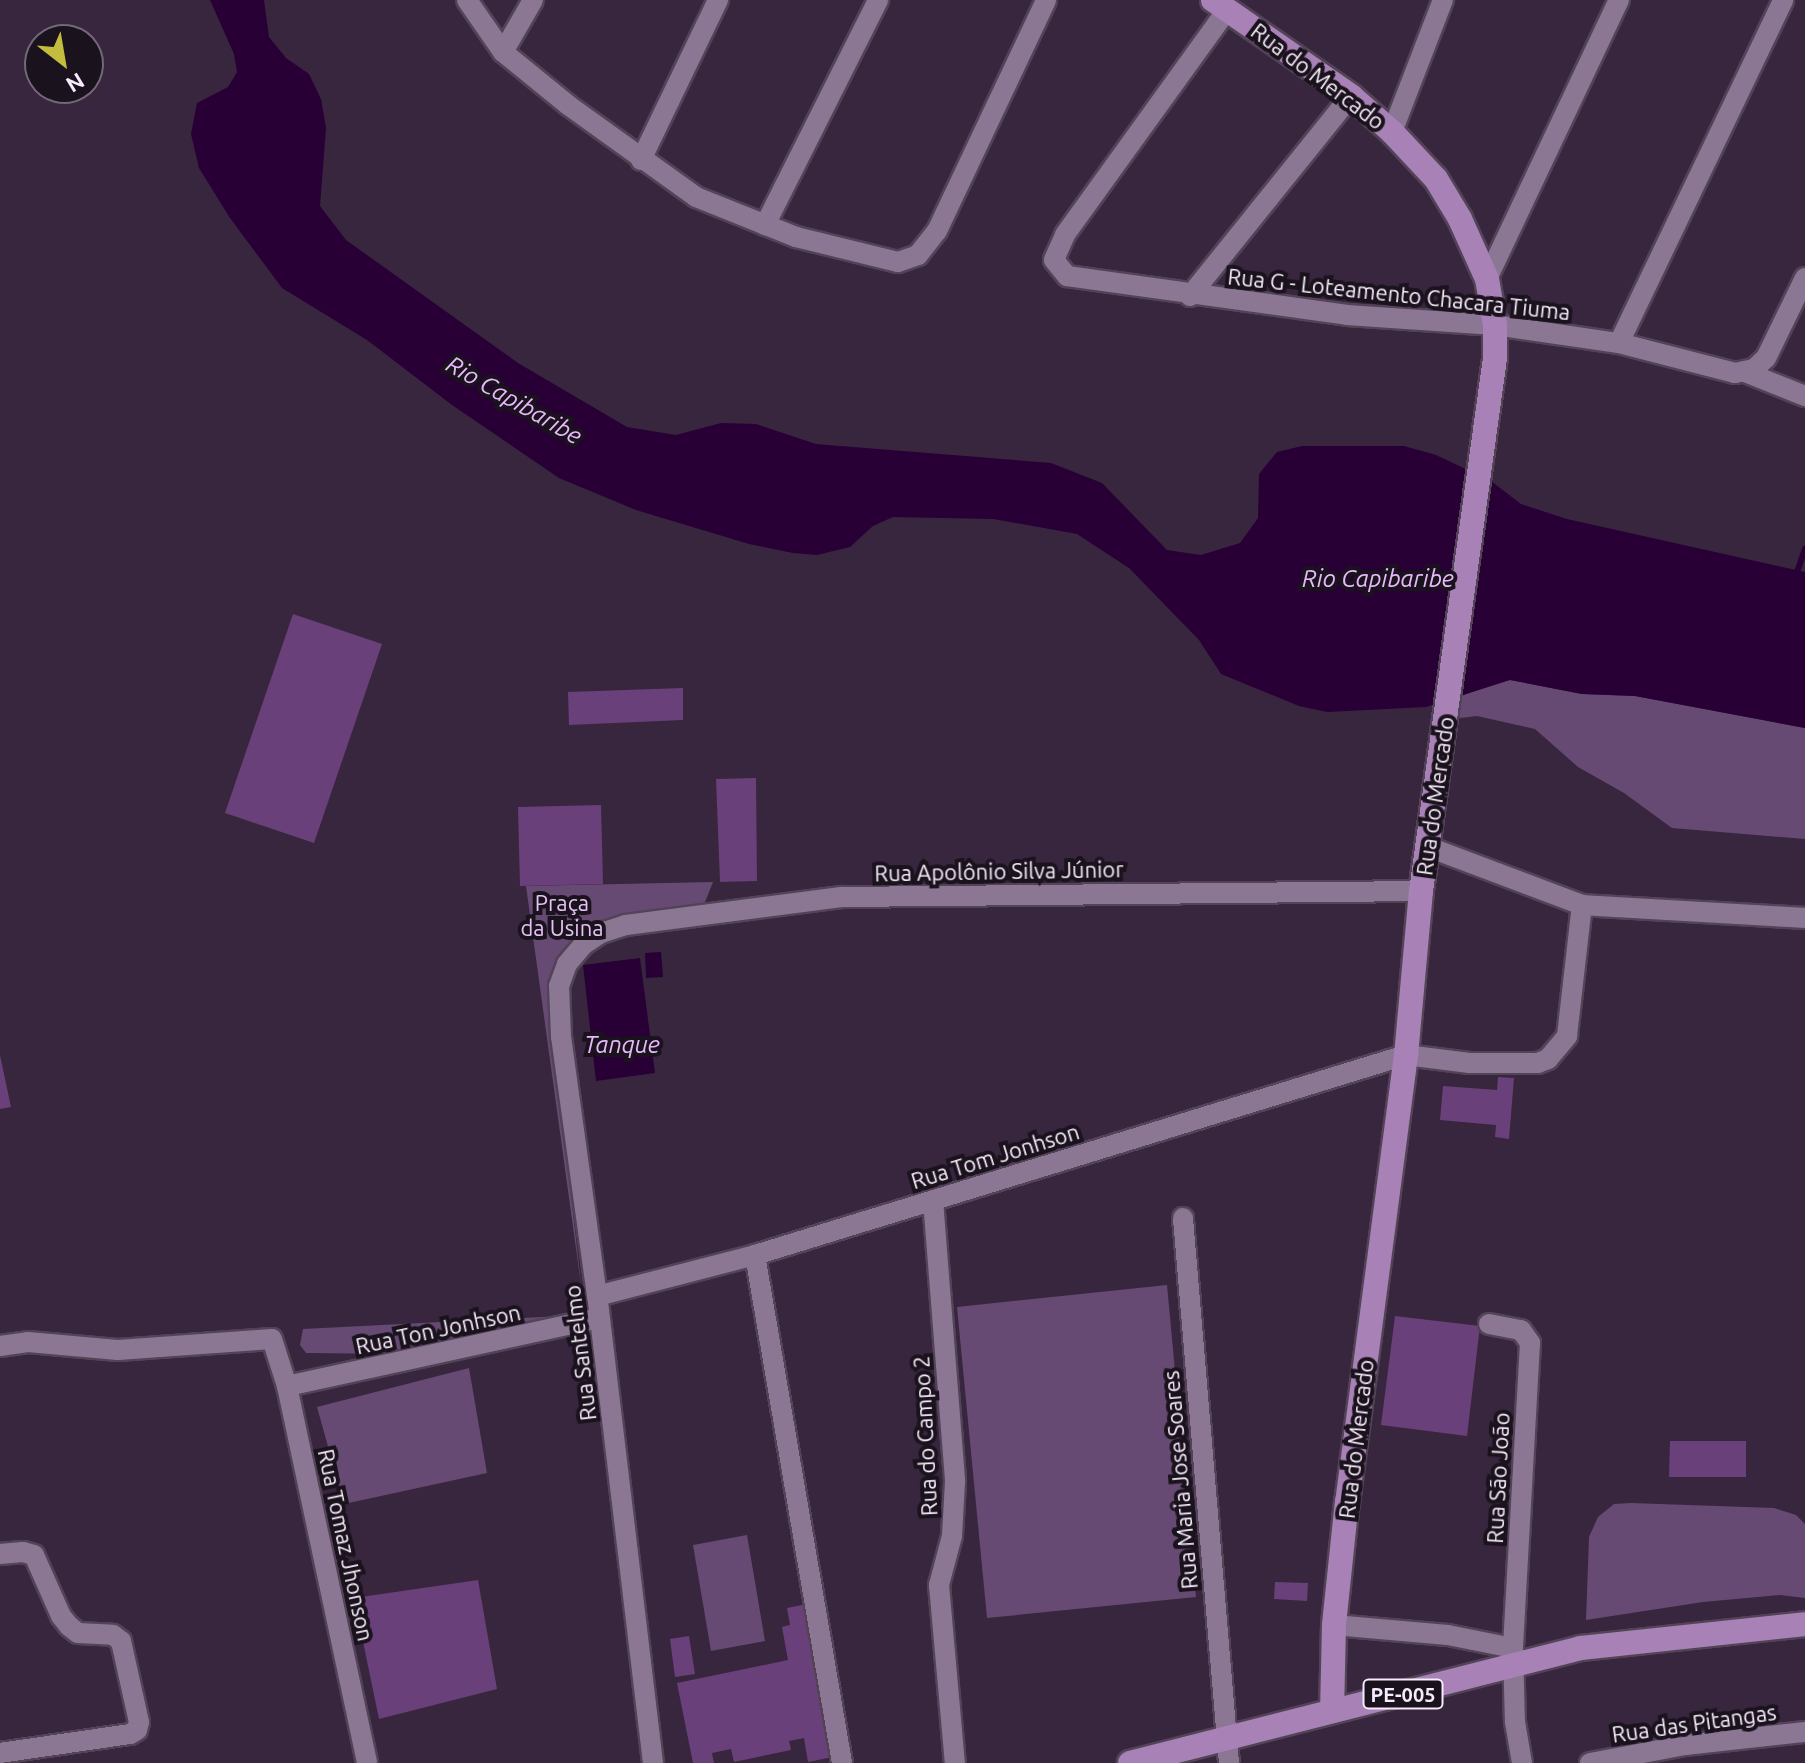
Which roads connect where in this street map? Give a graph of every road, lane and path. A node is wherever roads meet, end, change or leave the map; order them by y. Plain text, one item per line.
1 (467, 0) edge
2 (533, 0) edge
3 (718, 0) edge
4 (878, 0) edge
5 (1046, 0) edge
6 (1443, 0) edge
7 (1619, 0) edge
8 (1783, 0) edge
9 (1231, 6) edge
10 (503, 52) junction
11 (1351, 96) junction
12 (1392, 132) junction
13 (641, 160) junction
14 (765, 225) junction
15 (1805, 278) edge
16 (1487, 279) junction
17 (1190, 296) junction
18 (1495, 325) junction
19 (1619, 343) junction
20 (1745, 372) junction
21 (1805, 396) edge
22 (1428, 847) junction
23 (1421, 891) junction
24 (1582, 905) junction
25 (1805, 918) edge
26 (583, 945) joint
27 (1406, 1055) junction
28 (933, 1200) junction
29 (1183, 1218) dead end
30 (755, 1255) junction
31 (597, 1296) junction
32 (599, 1318) junction
33 (1489, 1324) dead end
34 (0, 1346) edge
35 (287, 1386) junction
36 (0, 1554) edge
37 (1805, 1624) edge
38 (1334, 1625) junction
39 (1513, 1656) junction
40 (1332, 1711) junction
41 (1805, 1732) edge
42 (1225, 1739) junction
43 (0, 1753) edge
44 (61, 1754) edge
45 (367, 1763) edge
46 (653, 1763) edge
47 (842, 1763) edge
48 (955, 1763) edge
49 (1130, 1763) edge
50 (1229, 1763) edge
51 (1522, 1763) edge
52 (1590, 1763) edge

1 - 10 street
2 - 10 street
3 - 13 street
4 - 14 street
5 - 14 street
6 - 12 street
7 - 16 street
8 - 19 street
9 - 11 main road, Rua do Mercado
9 - 17 street, Rua G - Loteamento Chacara Tiuma
10 - 13 street
11 - 12 main road, Rua do Mercado
11 - 17 street
12 - 16 main road, Rua do Mercado
13 - 14 street
15 - 20 street
16 - 18 main road, Rua do Mercado
17 - 18 street, Rua G - Loteamento Chacara Tiuma
18 - 19 street, Rua G - Loteamento Chacara Tiuma
18 - 22 main road, Rua do Mercado
19 - 20 street, Rua G - Loteamento Chacara Tiuma
20 - 21 street, Rua G - Loteamento Chacara Tiuma
22 - 23 main road, Rua do Mercado
22 - 24 street
23 - 26 street, Rua Apolônio Silva Júnior
23 - 27 main road, Rua do Mercado
24 - 25 street
24 - 27 street
26 - 31 street, Rua Santelmo
27 - 28 street, Rua Tom Jonhson
27 - 38 main road, Rua do Mercado
28 - 30 street, Rua Tom Jonhson
28 - 48 street, Rua do Campo 2
29 - 42 street, Rua Maria Jose Soares
30 - 31 street, Rua Tom Jonhson
30 - 47 street
31 - 32 street, Rua Santelmo
32 - 35 street, Rua Ton Jonhson
32 - 46 street, Rua Santelmo
33 - 39 street, Rua São João
34 - 35 street, Rua Tomaz Jhonson
35 - 45 street, Rua Tomaz Jhonson
36 - 44 street
37 - 39 main road, PE-005
38 - 39 street
38 - 40 main road, Rua do Mercado
39 - 40 main road, PE-005
39 - 51 street
40 - 42 main road, PE-005
41 - 52 street, Rua das Pitangas
42 - 49 main road, PE-005
42 - 50 street, Rua Maria Jose Soares
43 - 44 street

